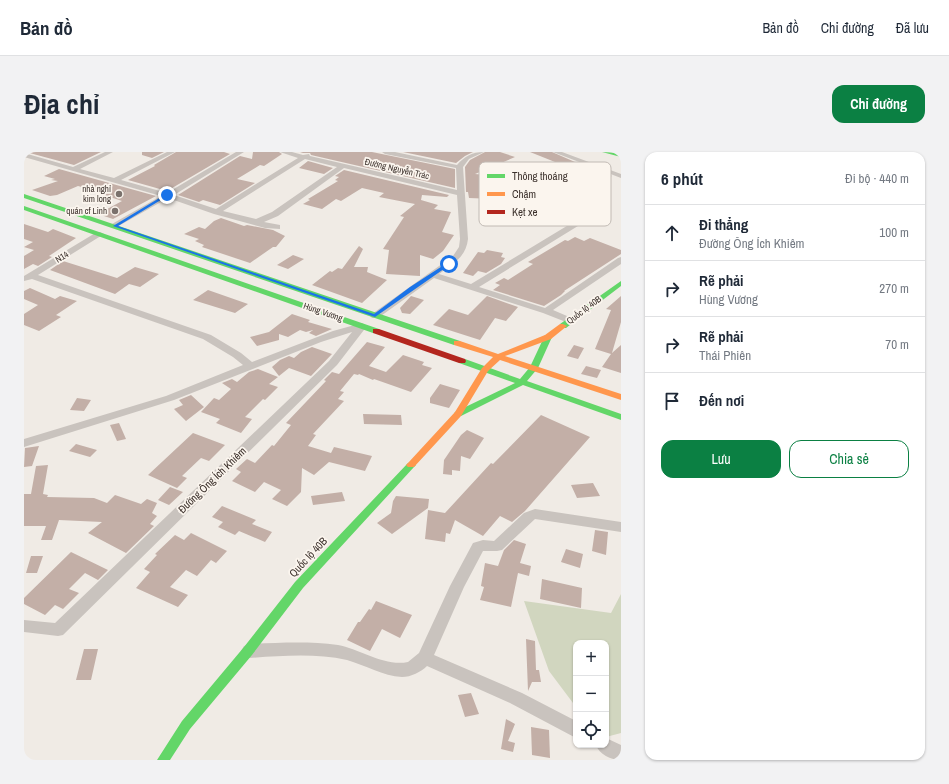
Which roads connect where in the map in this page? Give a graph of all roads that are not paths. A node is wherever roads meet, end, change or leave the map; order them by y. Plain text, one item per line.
1 (46, 152) edge
2 (110, 152) edge
3 (172, 152) edge
4 (241, 152) edge
5 (284, 152) edge
6 (312, 152) edge
7 (385, 152) edge
8 (481, 152) edge
9 (556, 152) edge
10 (605, 152) edge
11 (402, 154) edge
12 (24, 155) edge
13 (621, 155) edge
14 (304, 157) junction
15 (33, 158) junction
16 (583, 162) edge
17 (342, 166) junction
18 (459, 167) junction
19 (74, 169) junction
20 (611, 172) edge
21 (621, 176) edge
22 (116, 180) junction
23 (460, 193) junction
24 (167, 195) junction
25 (24, 196) edge
26 (24, 208) edge
27 (217, 212) junction
28 (257, 222) junction
29 (115, 226) junction
30 (572, 226) edge
31 (277, 227) dead end
32 (100, 234) junction
33 (621, 260) edge
34 (433, 275) junction
35 (27, 278) edge
36 (621, 283) edge
37 (472, 287) junction
38 (546, 311) junction
39 (375, 316) junction
40 (571, 321) junction
41 (362, 326) junction
42 (548, 337) junction
43 (499, 356) junction
44 (250, 366) junction
45 (534, 368) junction
46 (485, 370) junction
47 (521, 383) junction
48 (621, 397) edge
49 (458, 414) junction
50 (621, 417) edge
51 (24, 443) edge
52 (621, 527) edge
53 (24, 626) edge
54 (248, 650) junction
55 (425, 658) junction
56 (186, 725) junction
57 (573, 728) edge
58 (159, 748) dead end
59 (609, 748) edge
60 (621, 754) edge
61 (163, 760) edge

1 - 15 street
2 - 19 street
3 - 22 street
4 - 24 street
5 - 14 street, Đường Nguyễn Trác
6 - 14 street
7 - 11 street
8 - 18 street
9 - 16 street
10 - 13 main road
11 - 18 street
12 - 15 street
14 - 17 street, Đường Nguyễn Trác
14 - 27 street
15 - 19 street
17 - 23 street, Đường Nguyễn Trác
17 - 28 street
18 - 23 street
19 - 22 street
20 - 21 street
22 - 24 street
23 - 34 street
24 - 27 street
24 - 29 street
25 - 29 main road, Hùng Vương
26 - 32 main road, Hùng Vương
27 - 28 street
28 - 31 street
29 - 32 main road
29 - 39 main road, Hùng Vương
30 - 37 street
32 - 35 street, N14
32 - 41 main road, Hùng Vương
33 - 38 street
34 - 37 street
34 - 39 street
35 - 44 street
36 - 40 main road, Quốc lộ 40B
37 - 38 street
38 - 40 street
39 - 41 main road
39 - 43 main road, Hùng Vương
40 - 42 main road, Quốc lộ 40B
41 - 44 street
41 - 46 main road, Hùng Vương
41 - 53 street, Đường Ông Ích Khiêm
42 - 43 main road, Quốc lộ 40B
42 - 45 main road
43 - 45 main road, Hùng Vương
43 - 46 main road
44 - 51 street
45 - 47 main road
45 - 48 main road, Hùng Vương
46 - 47 main road, Hùng Vương
46 - 49 main road
47 - 49 main road
47 - 50 main road, Hùng Vương
49 - 54 main road, Quốc lộ 40B
52 - 55 street
54 - 55 street
54 - 56 main road, Quốc lộ 40B
55 - 57 street
56 - 58 main road, Quốc lộ 40B
56 - 61 main road, Quốc lộ 40B
59 - 60 street

